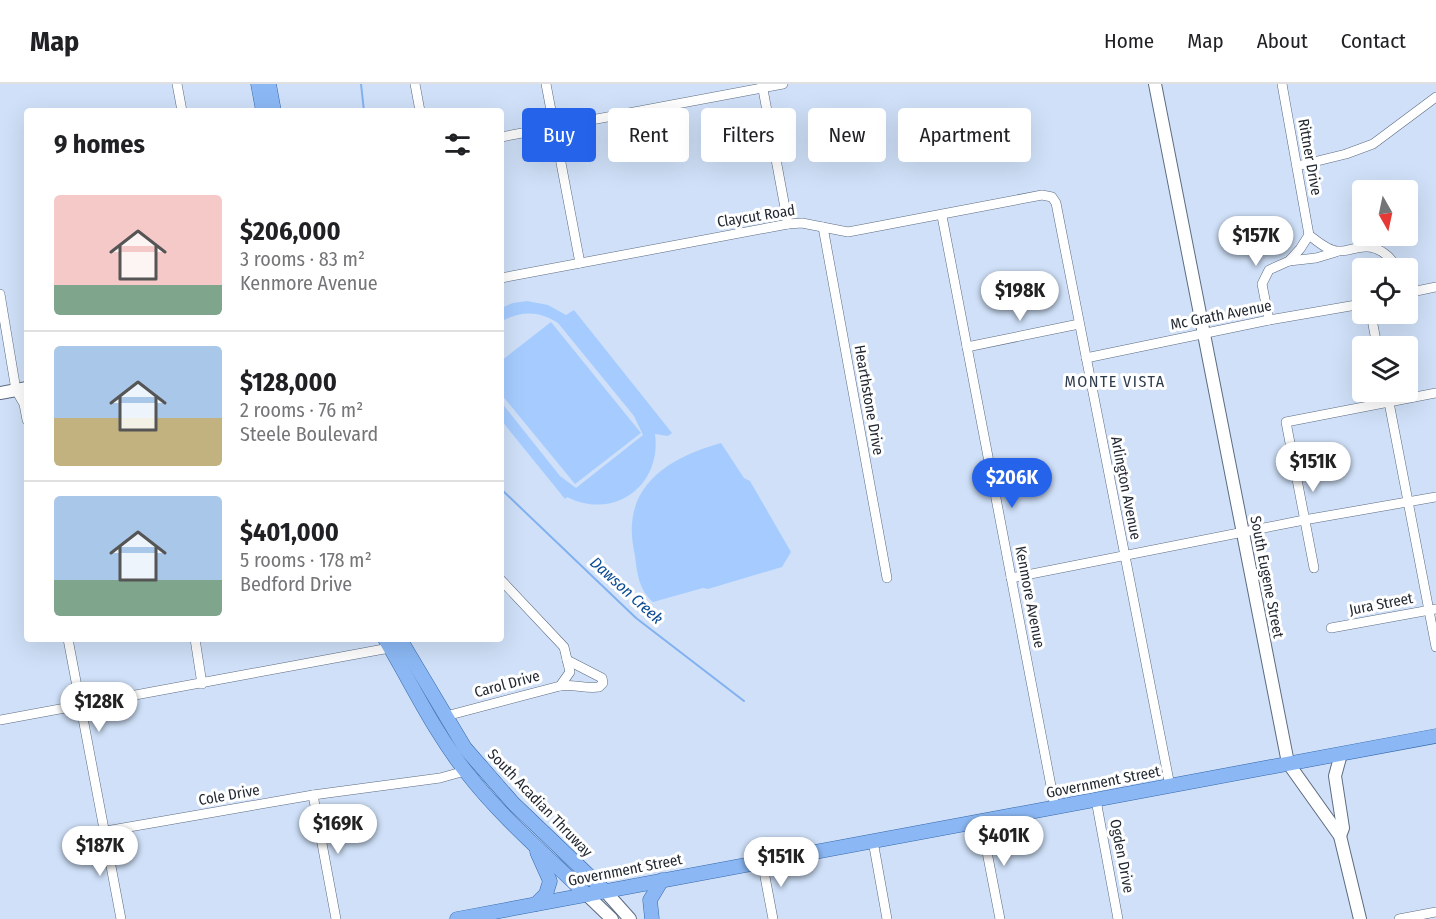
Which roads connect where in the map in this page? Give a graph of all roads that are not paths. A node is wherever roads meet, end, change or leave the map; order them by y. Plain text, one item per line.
1 (177, 84) edge
2 (258, 84) edge
3 (269, 84) edge
4 (415, 84) edge
5 (546, 84) edge
6 (783, 84) edge
7 (1155, 84) edge
8 (1282, 84) edge
9 (763, 86) edge
10 (1436, 97) edge
11 (181, 108) edge
12 (262, 108) edge
13 (273, 108) edge
14 (419, 108) edge
15 (550, 108) edge
16 (596, 119) edge
17 (522, 133) edge
18 (504, 136) edge
19 (561, 162) edge
20 (1297, 166) junction
21 (1052, 197) joint
22 (942, 216) junction
23 (788, 224) junction
24 (823, 227) junction
25 (1309, 235) junction
26 (1336, 252) junction
27 (1390, 258) edge
28 (1289, 261) junction
29 (580, 263) junction
30 (504, 277) edge
31 (1436, 287) edge
32 (1418, 291) edge
33 (0, 294) edge
34 (1352, 306) edge
35 (1269, 320) junction
36 (1079, 324) junction
37 (1204, 334) junction
38 (967, 347) junction
39 (1086, 358) junction
40 (22, 389) edge
41 (0, 393) edge
42 (1436, 393) edge
43 (1418, 396) edge
44 (1389, 402) joint
45 (24, 404) edge
46 (1436, 496) edge
47 (1408, 502) junction
48 (1304, 520) junction
49 (1243, 533) junction
50 (1124, 556) junction
51 (1314, 568) dead end
52 (886, 578) dead end
53 (1011, 578) junction
54 (504, 583) edge
55 (1432, 609) edge
56 (1332, 628) dead end
57 (69, 642) edge
58 (195, 642) edge
59 (390, 642) edge
60 (393, 642) edge
61 (393, 642) edge
62 (1436, 647) edge
63 (567, 660) junction
64 (202, 684) junction
65 (560, 686) junction
66 (80, 706) junction
67 (446, 716) junction
68 (0, 720) edge
69 (1436, 736) edge
70 (1341, 754) junction
71 (1288, 763) junction
72 (465, 771) junction
73 (1170, 786) junction
74 (313, 795) junction
75 (1095, 800) junction
76 (1055, 807) junction
77 (981, 821) junction
78 (106, 831) junction
79 (1340, 836) junction
80 (873, 841) junction
81 (531, 842) junction
82 (762, 861) junction
83 (662, 880) junction
84 (605, 891) junction
85 (587, 895) junction
86 (536, 904) junction
87 (1436, 912) edge
88 (511, 914) edge
89 (121, 919) edge
90 (336, 919) edge
91 (457, 919) edge
92 (612, 919) edge
93 (630, 919) edge
94 (652, 919) edge
95 (773, 919) edge
96 (887, 919) edge
97 (1000, 919) edge
98 (1118, 919) edge
99 (1360, 919) edge
100 (1400, 919) edge

1 - 11 street
2 - 12 main road
3 - 13 main road
4 - 14 street
5 - 15 street
6 - 9 street
7 - 37 street, South Eugene Street
8 - 20 street, Rittner Drive
9 - 16 street
9 - 23 street
10 - 20 street
17 - 18 street
19 - 29 street
20 - 25 street, Rittner Drive
21 - 22 street, Claycut Road
21 - 36 street, Arlington Avenue
22 - 24 street, Claycut Road
22 - 38 street, Kenmore Avenue
23 - 24 street, Claycut Road
23 - 29 street, Claycut Road
24 - 52 street, Hearthstone Drive
25 - 26 street
25 - 28 street
26 - 27 street
26 - 28 street
28 - 35 street
29 - 30 street, Claycut Road
31 - 32 street
33 - 40 street
34 - 35 street, Mc Grath Avenue
35 - 37 street, Mc Grath Avenue
36 - 38 street
36 - 39 street, Arlington Avenue
37 - 39 street, Mc Grath Avenue
37 - 49 street, South Eugene Street
38 - 53 street, Kenmore Avenue
39 - 50 street, Arlington Avenue
40 - 41 street
40 - 45 street
42 - 43 street
44 - 47 street
44 - 48 street
46 - 47 street
47 - 48 street
47 - 55 street
48 - 49 street
48 - 51 street
49 - 50 street
49 - 71 street, South Eugene Street
50 - 53 street
50 - 73 street, Arlington Avenue
53 - 76 street, Kenmore Avenue
54 - 63 street
55 - 56 street, Jura Street
55 - 62 street
57 - 66 street
58 - 64 street
59 - 64 street
60 - 67 main road, South Acadian Thruway
61 - 72 main road, South Acadian Thruway
63 - 65 street, Carol Drive
63 - 65 street
64 - 66 street
65 - 67 street, Carol Drive
66 - 68 street
66 - 78 street
67 - 84 main road, South Acadian Thruway
69 - 70 main road, Government Street
70 - 71 main road, Government Street
70 - 79 street
71 - 73 main road, Government Street
71 - 79 street, South Eugene Street
72 - 74 street, Cole Drive
72 - 81 main road, South Acadian Thruway
73 - 75 main road, Government Street
74 - 78 street, Cole Drive
74 - 90 street
75 - 76 main road, Government Street
75 - 98 street, Ogden Drive
76 - 77 main road, Government Street
77 - 80 main road, Government Street
77 - 97 street
78 - 89 street
79 - 99 street, South Eugene Street
80 - 82 main road, Government Street
80 - 96 street
81 - 85 main road, South Acadian Thruway
81 - 86 main road
82 - 83 main road, Government Street
82 - 95 street
83 - 84 main road, Government Street
83 - 94 main road
84 - 85 main road, Government Street
84 - 93 street, South Acadian Thruway
85 - 86 main road, Government Street
85 - 92 street, South Acadian Thruway
86 - 88 main road, Government Street
87 - 100 street
88 - 91 main road, Government Street

